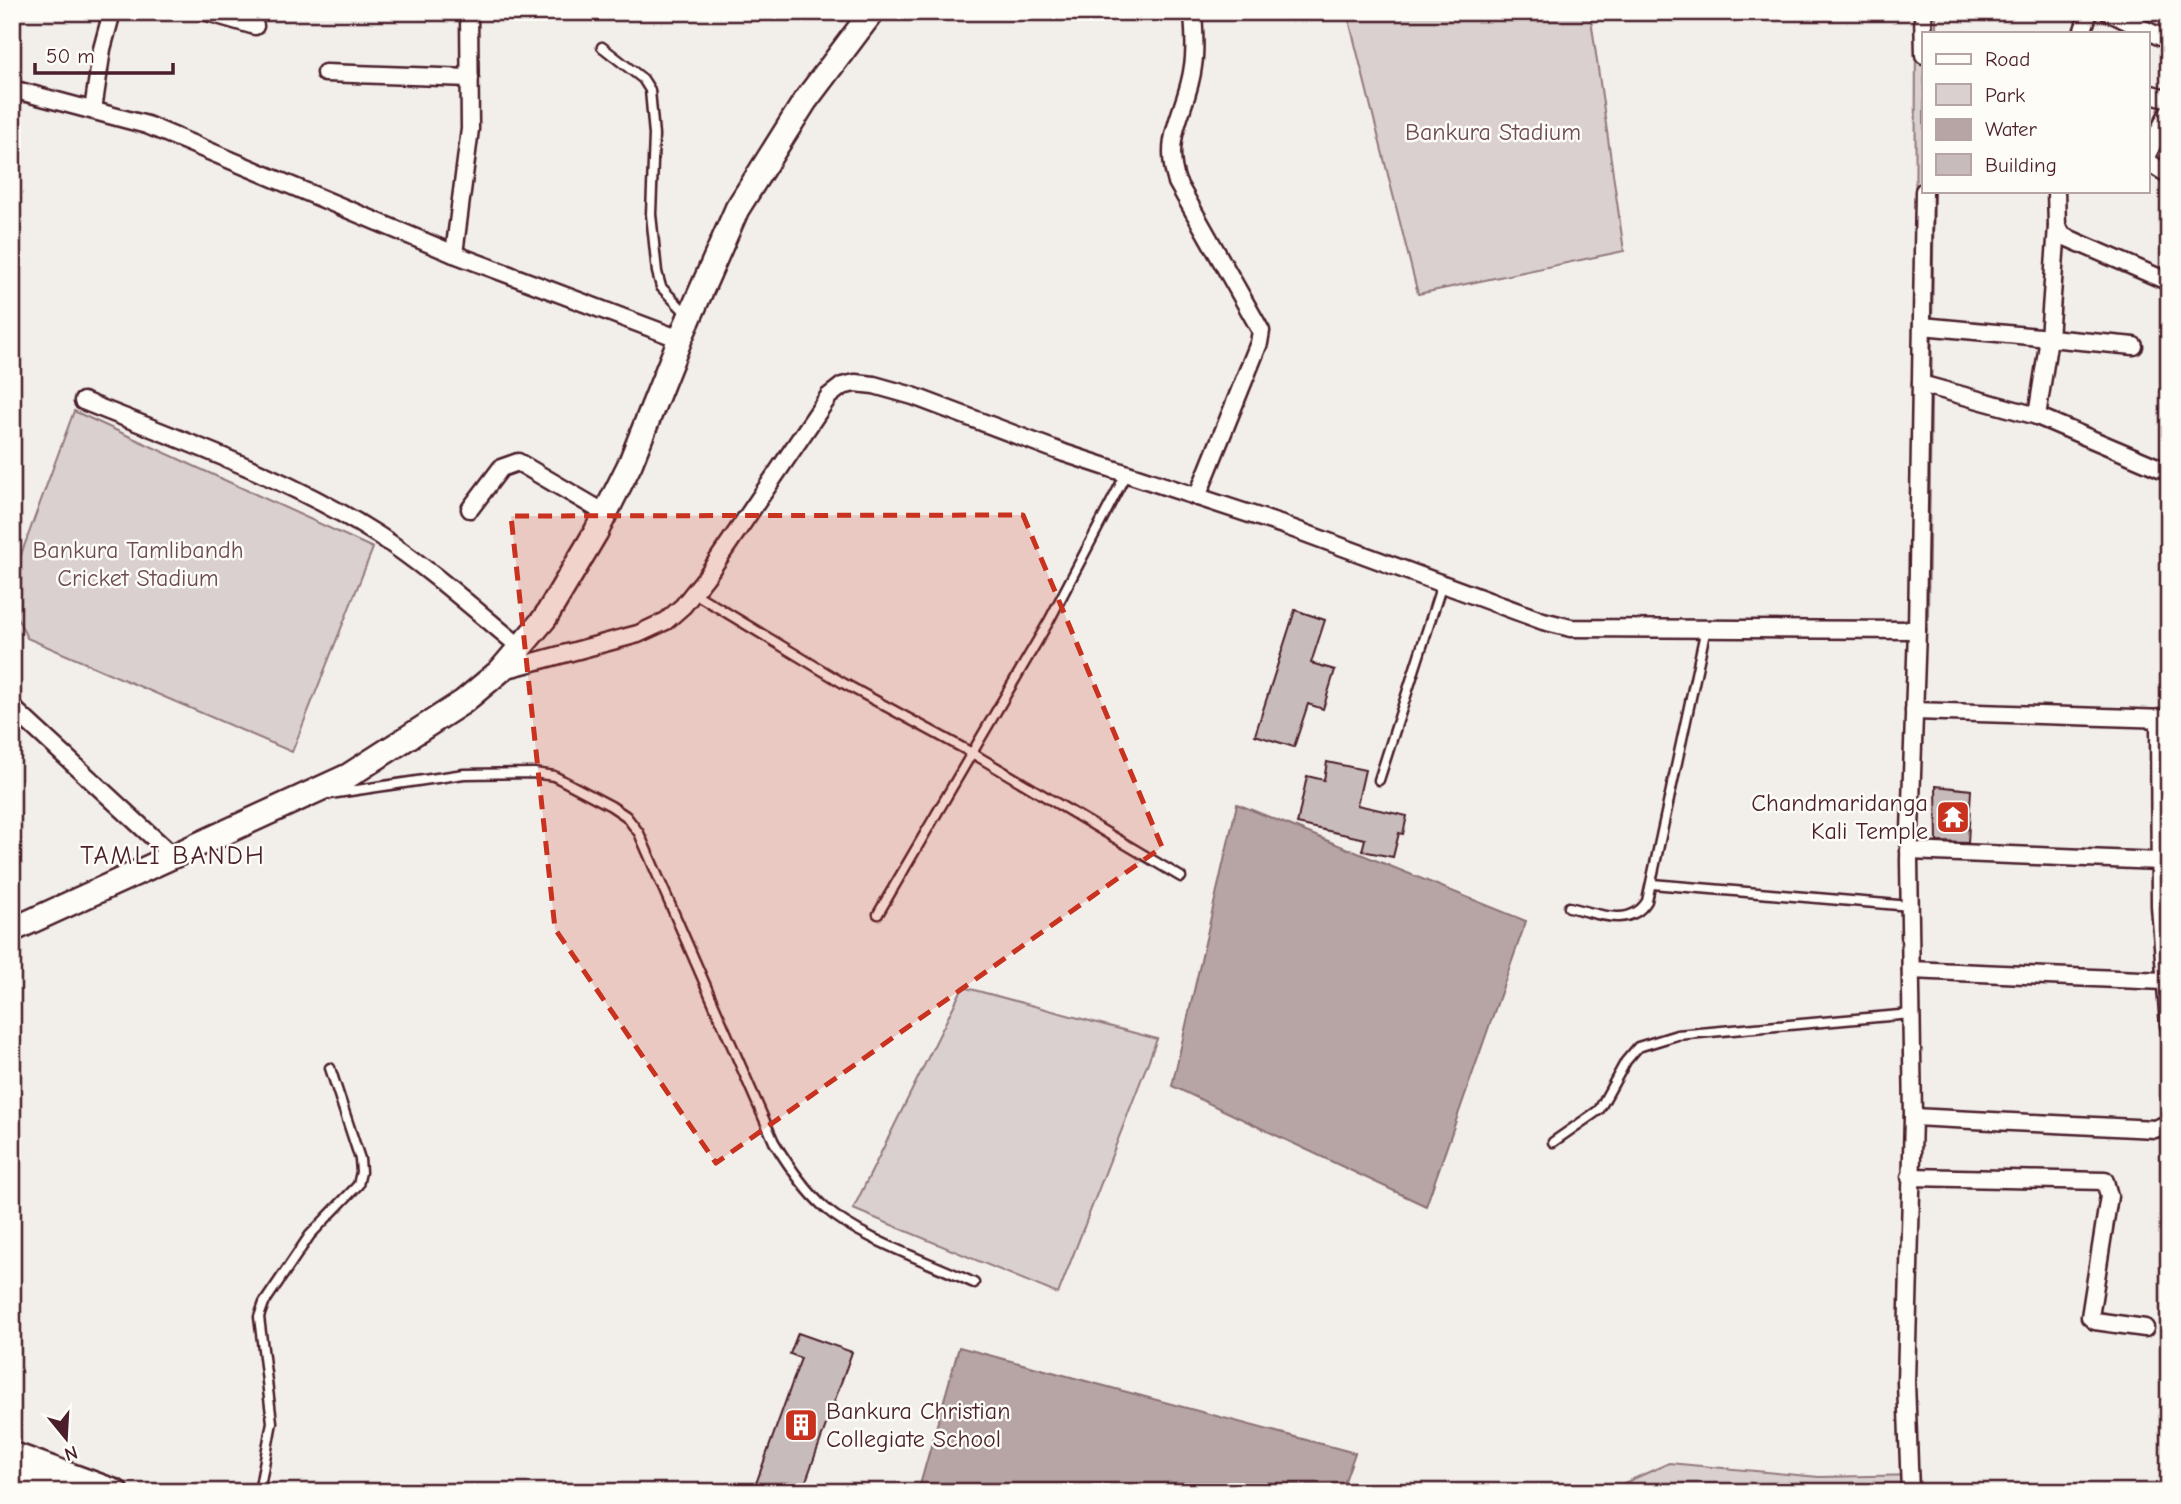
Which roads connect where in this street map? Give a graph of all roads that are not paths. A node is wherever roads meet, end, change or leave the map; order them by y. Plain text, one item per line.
1 (112, 12) edge
2 (207, 12) edge
3 (469, 12) edge
4 (872, 12) edge
5 (1193, 12) edge
6 (1923, 12) edge
7 (2089, 12) edge
8 (2108, 12) edge
9 (255, 26) dead end
10 (1923, 32) edge
11 (2082, 32) edge
12 (2169, 41) edge
13 (602, 47) dead end
14 (325, 73) dead end
15 (470, 78) junction
16 (12, 89) edge
17 (2150, 94) edge
18 (2169, 99) edge
19 (93, 110) junction
20 (2167, 117) edge
21 (2150, 148) edge
22 (2150, 163) edge
23 (2169, 174) edge
24 (1924, 192) edge
25 (2056, 192) edge
26 (2057, 226) junction
27 (454, 254) junction
28 (2169, 282) edge
29 (690, 316) junction
30 (1922, 326) junction
31 (2049, 338) junction
32 (680, 339) junction
33 (2134, 346) dead end
34 (1921, 384) junction
35 (83, 401) dead end
36 (2037, 416) junction
37 (2169, 472) edge
38 (1126, 474) junction
39 (1197, 497) junction
40 (470, 509) dead end
41 (605, 513) junction
42 (1443, 584) junction
43 (694, 593) junction
44 (1706, 628) junction
45 (1917, 630) junction
46 (520, 647) junction
47 (500, 671) junction
48 (12, 707) edge
49 (1914, 711) junction
50 (2164, 719) edge
51 (972, 753) junction
52 (1379, 780) dead end
53 (296, 799) junction
54 (1909, 851) junction
55 (172, 855) junction
56 (2160, 861) junction
57 (1181, 877) dead end
58 (1652, 884) junction
59 (1910, 906) junction
60 (1569, 908) dead end
61 (878, 914) dead end
62 (12, 930) edge
63 (1911, 970) junction
64 (2166, 990) edge
65 (1912, 1014) junction
66 (2169, 1026) edge
67 (330, 1068) dead end
68 (1913, 1117) junction
69 (2169, 1123) edge
70 (1553, 1142) dead end
71 (1910, 1177) junction
72 (974, 1283) dead end
73 (2145, 1328) dead end
74 (12, 1454) edge
75 (12, 1473) edge
76 (55, 1492) edge
77 (116, 1492) edge
78 (259, 1492) edge
79 (1910, 1492) edge

1 - 19 street
2 - 9 street
3 - 15 street
4 - 29 street
5 - 39 street
6 - 10 street
7 - 11 street
8 - 12 street
13 - 29 lane
14 - 15 street
15 - 27 street
16 - 19 street
17 - 18 street
19 - 27 street
20 - 21 street
22 - 23 street
24 - 30 street
25 - 26 street
26 - 28 street
26 - 31 street
27 - 32 street
29 - 32 street
30 - 31 street
30 - 34 street
31 - 33 street
31 - 36 street
32 - 41 street
34 - 36 street
34 - 45 street
35 - 46 street
36 - 37 street
38 - 39 street
38 - 43 street
38 - 51 lane
39 - 42 street
40 - 41 street
41 - 46 street
42 - 44 street
42 - 52 lane
43 - 47 street
43 - 51 lane
44 - 45 street
44 - 58 lane
45 - 49 street
46 - 47 street
47 - 53 street
48 - 55 street
49 - 50 street
49 - 54 street
50 - 56 street
51 - 57 lane
51 - 61 lane
53 - 55 street
53 - 72 lane
54 - 56 street
54 - 59 street
55 - 62 street
56 - 64 street
58 - 59 lane
58 - 60 lane
59 - 63 street
63 - 64 street
63 - 65 street
64 - 66 street
65 - 68 street
65 - 70 lane
67 - 78 lane
68 - 69 street
68 - 71 street
71 - 73 street
71 - 79 street
74 - 77 street
75 - 76 street

